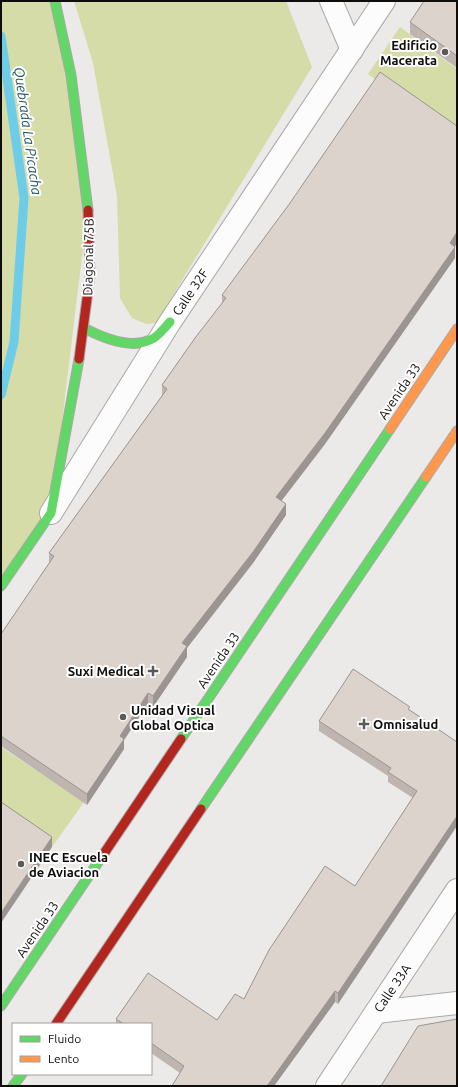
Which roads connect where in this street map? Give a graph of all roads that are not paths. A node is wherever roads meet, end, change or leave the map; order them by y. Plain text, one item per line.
1 (56, 1) edge
2 (331, 1) edge
3 (384, 1) edge
4 (352, 50) junction
5 (170, 322) junction
6 (84, 328) junction
7 (457, 329) edge
8 (457, 430) edge
9 (51, 513) junction
10 (1, 586) edge
11 (457, 890) edge
12 (457, 1003) edge
13 (1, 1006) edge
14 (376, 1012) junction
15 (57, 1023) edge
16 (21, 1075) edge
17 (13, 1086) edge
18 (327, 1086) edge

1 - 6 main road, Diagonal 75B
2 - 4 street
3 - 4 street, Calle 32F
4 - 5 street, Calle 32F
5 - 6 main road
5 - 9 street, Calle 32F
6 - 9 main road, Diagonal 75B
7 - 13 main road, Avenida 33
8 - 15 main road
9 - 10 main road, Calle 32F
11 - 14 street, Calle 33A
12 - 14 street
14 - 18 street, Calle 33A
16 - 17 main road

